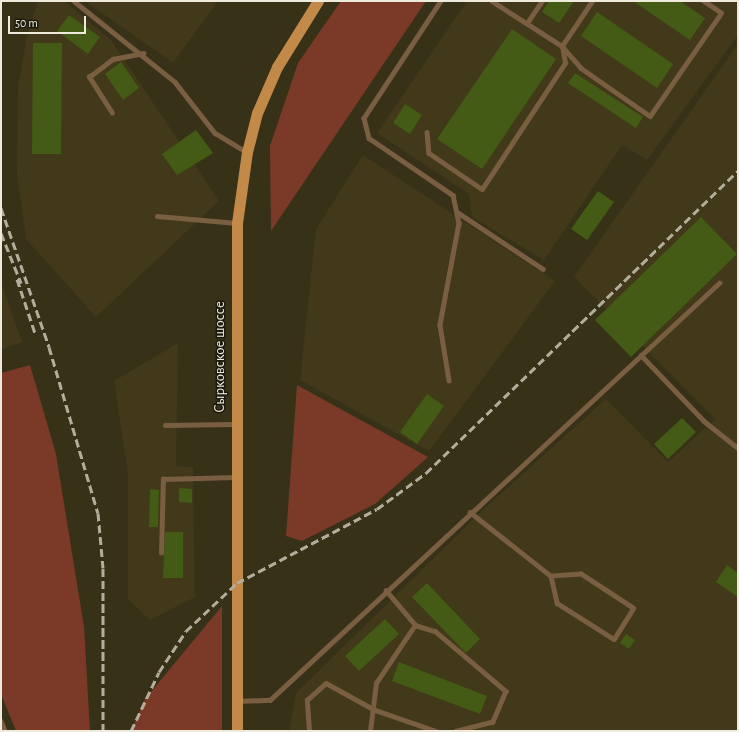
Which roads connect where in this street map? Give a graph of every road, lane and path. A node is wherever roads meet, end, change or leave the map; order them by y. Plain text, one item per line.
1 (74, 1) edge
2 (318, 1) edge
3 (441, 1) edge
4 (492, 1) edge
5 (542, 1) edge
6 (592, 1) edge
7 (703, 1) edge
8 (527, 23) junction
9 (562, 46) junction
10 (143, 53) junction
11 (112, 112) dead end
12 (427, 132) dead end
13 (247, 152) junction
14 (457, 212) junction
15 (157, 216) dead end
16 (237, 223) junction
17 (543, 269) dead end
18 (719, 283) dead end
19 (640, 356) junction
20 (449, 380) dead end
21 (235, 424) junction
22 (165, 425) dead end
23 (738, 448) edge
24 (235, 477) junction
25 (470, 512) junction
26 (161, 554) dead end
27 (552, 576) junction
28 (386, 591) junction
29 (415, 625) junction
30 (237, 701) junction
31 (375, 710) junction
32 (1, 721) edge
33 (5, 731) edge
34 (237, 731) edge
35 (309, 731) edge
36 (370, 731) edge
37 (436, 731) edge
38 (456, 731) edge

1 - 10 lane
2 - 13 main road, Сырковское шоссе
3 - 14 lane
4 - 8 lane
5 - 8 lane
6 - 9 lane
7 - 9 lane
8 - 9 lane
9 - 12 lane
10 - 11 lane
10 - 13 lane
13 - 16 main road, Сырковское шоссе
14 - 17 lane
14 - 20 lane
15 - 16 lane
16 - 21 main road, Сырковское шоссе
18 - 19 lane
19 - 23 lane
19 - 25 lane
21 - 22 lane
21 - 24 main road, Сырковское шоссе
24 - 26 lane
24 - 30 main road, Сырковское шоссе
25 - 27 lane
25 - 28 lane
27 - 27 lane
28 - 29 lane
28 - 30 lane
29 - 31 lane
29 - 38 lane
30 - 34 main road, Сырковское шоссе
31 - 35 lane
31 - 36 lane
31 - 37 lane
32 - 33 lane

